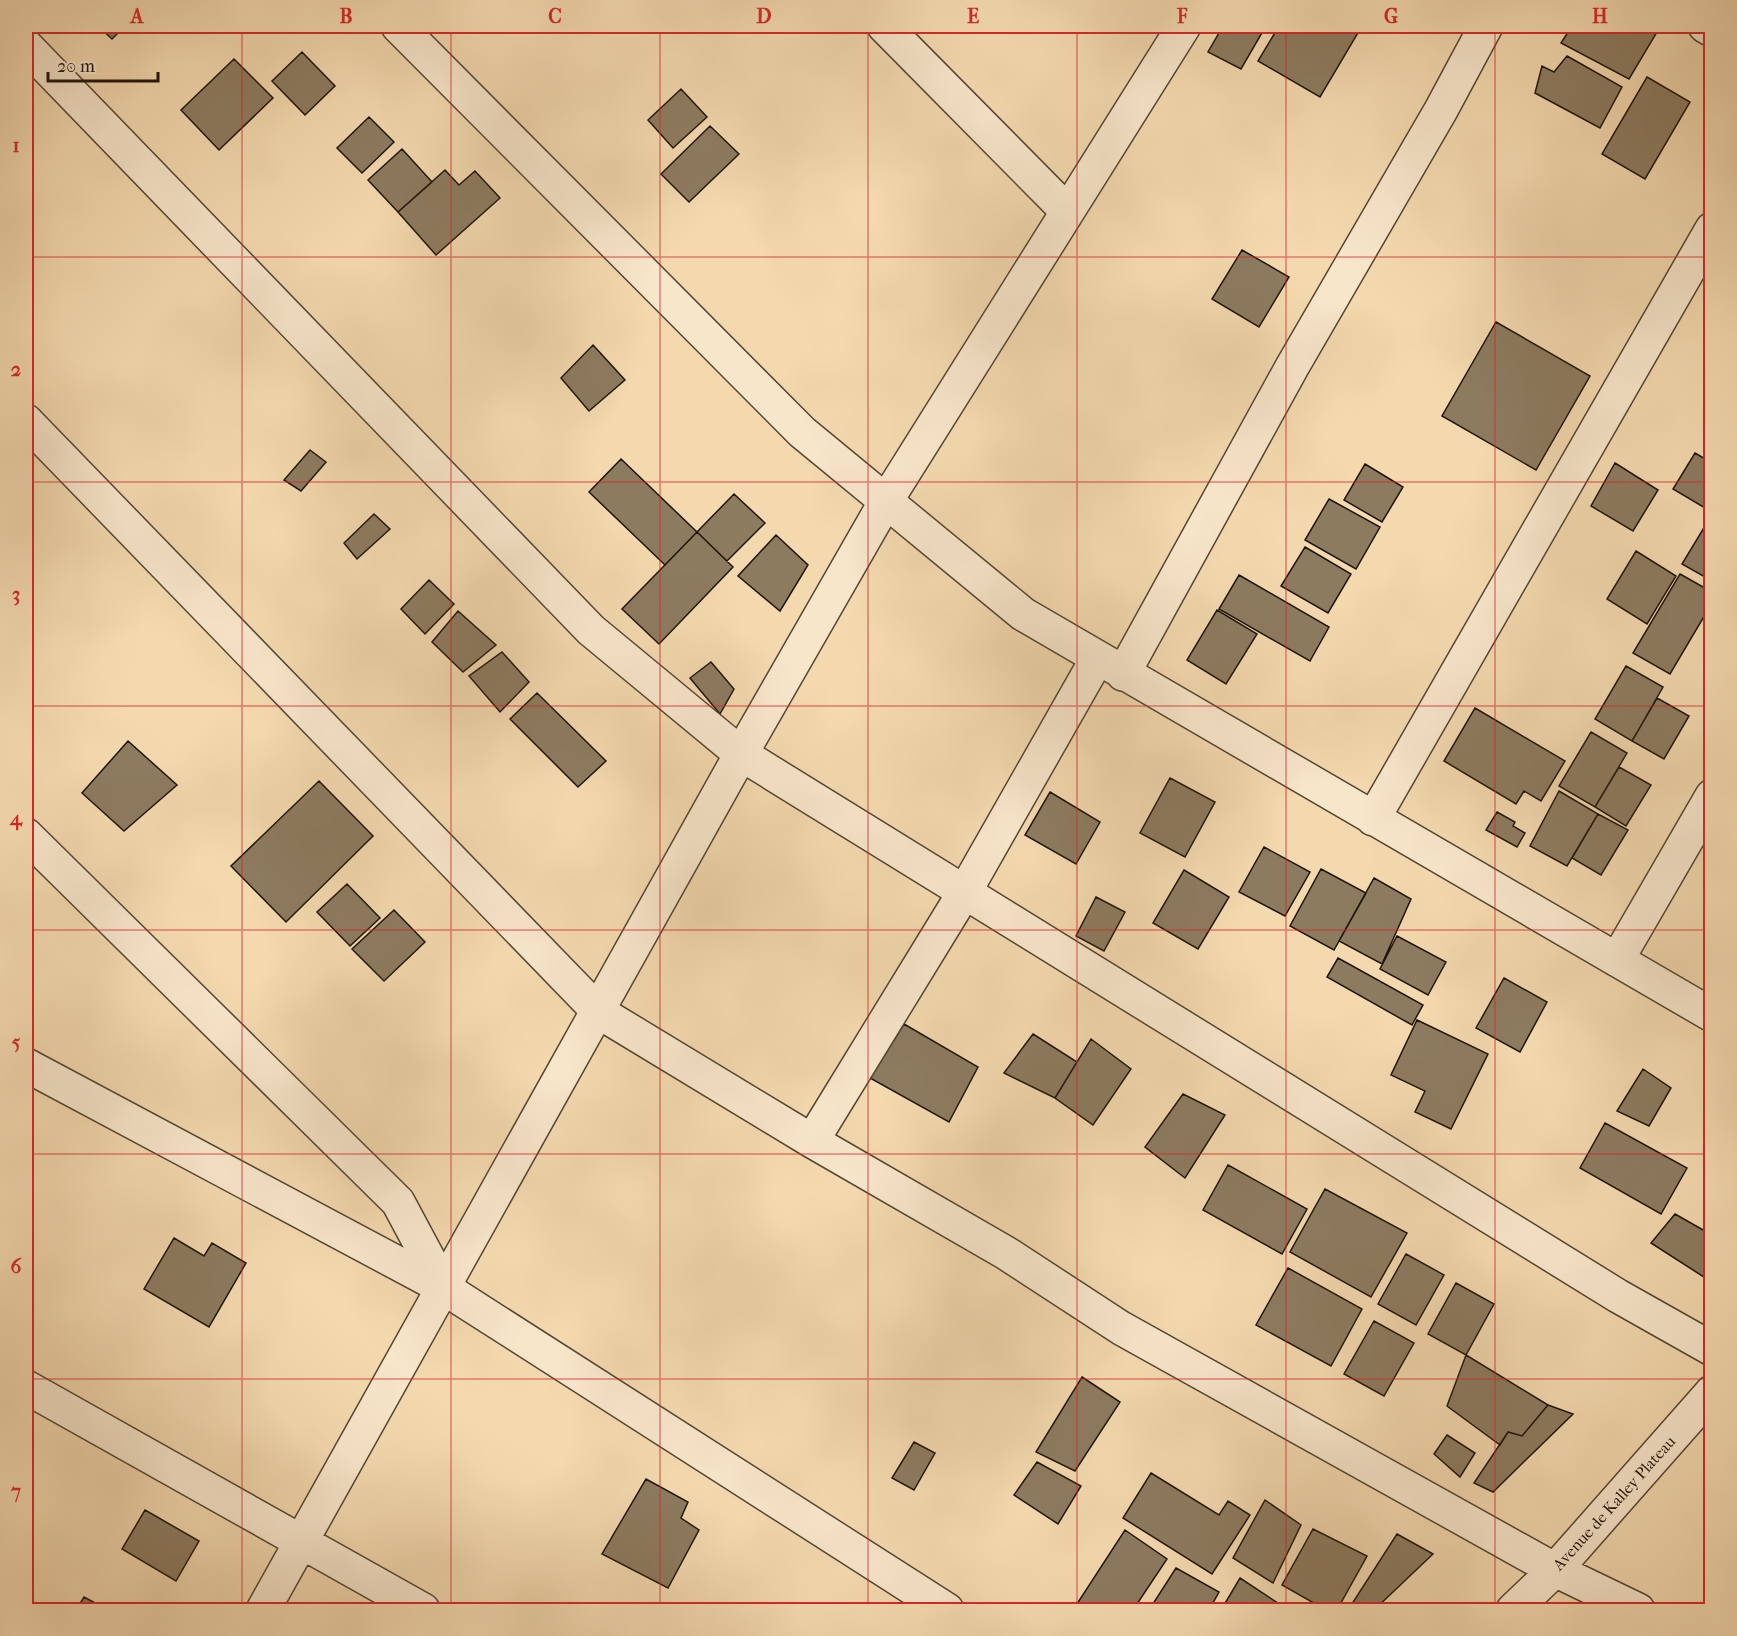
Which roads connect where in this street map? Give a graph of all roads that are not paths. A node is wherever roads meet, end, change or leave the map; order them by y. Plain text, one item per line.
1 (398, 26) edge
2 (884, 26) edge
3 (1184, 26) edge
4 (1486, 26) edge
5 (1705, 26) edge
6 (1712, 30) edge
7 (26, 46) edge
8 (1066, 211) junction
9 (1712, 229) edge
10 (26, 421) edge
11 (886, 501) junction
12 (1110, 666) junction
13 (741, 754) junction
14 (1712, 796) edge
15 (1373, 819) junction
16 (26, 835) edge
17 (964, 892) junction
18 (1617, 960) junction
19 (599, 1012) junction
20 (1712, 1015) edge
21 (26, 1065) edge
22 (812, 1141) junction
23 (444, 1288) junction
24 (1712, 1349) edge
25 (26, 1387) edge
26 (1712, 1392) edge
27 (301, 1542) junction
28 (1555, 1570) junction
29 (263, 1611) edge
30 (423, 1611) edge
31 (947, 1611) edge
32 (1513, 1611) edge
33 (1536, 1611) edge
34 (1638, 1611) edge

1 - 11 street
2 - 8 street
3 - 8 street
4 - 12 street
5 - 6 street
7 - 13 street
8 - 11 street
9 - 15 street
10 - 19 street
11 - 12 street
11 - 13 street
12 - 15 street
12 - 17 street
13 - 17 street
13 - 19 street
14 - 18 street
15 - 18 street
16 - 23 street
17 - 22 street
17 - 24 street
18 - 20 street
19 - 22 street
19 - 23 street
21 - 23 street
22 - 28 street
23 - 27 street
23 - 31 street
25 - 27 street
26 - 28 street, Avenue de Kalley Plateau
27 - 29 street
27 - 30 street
28 - 32 street, Avenue de Kalley Plateau
28 - 33 street
28 - 34 street

